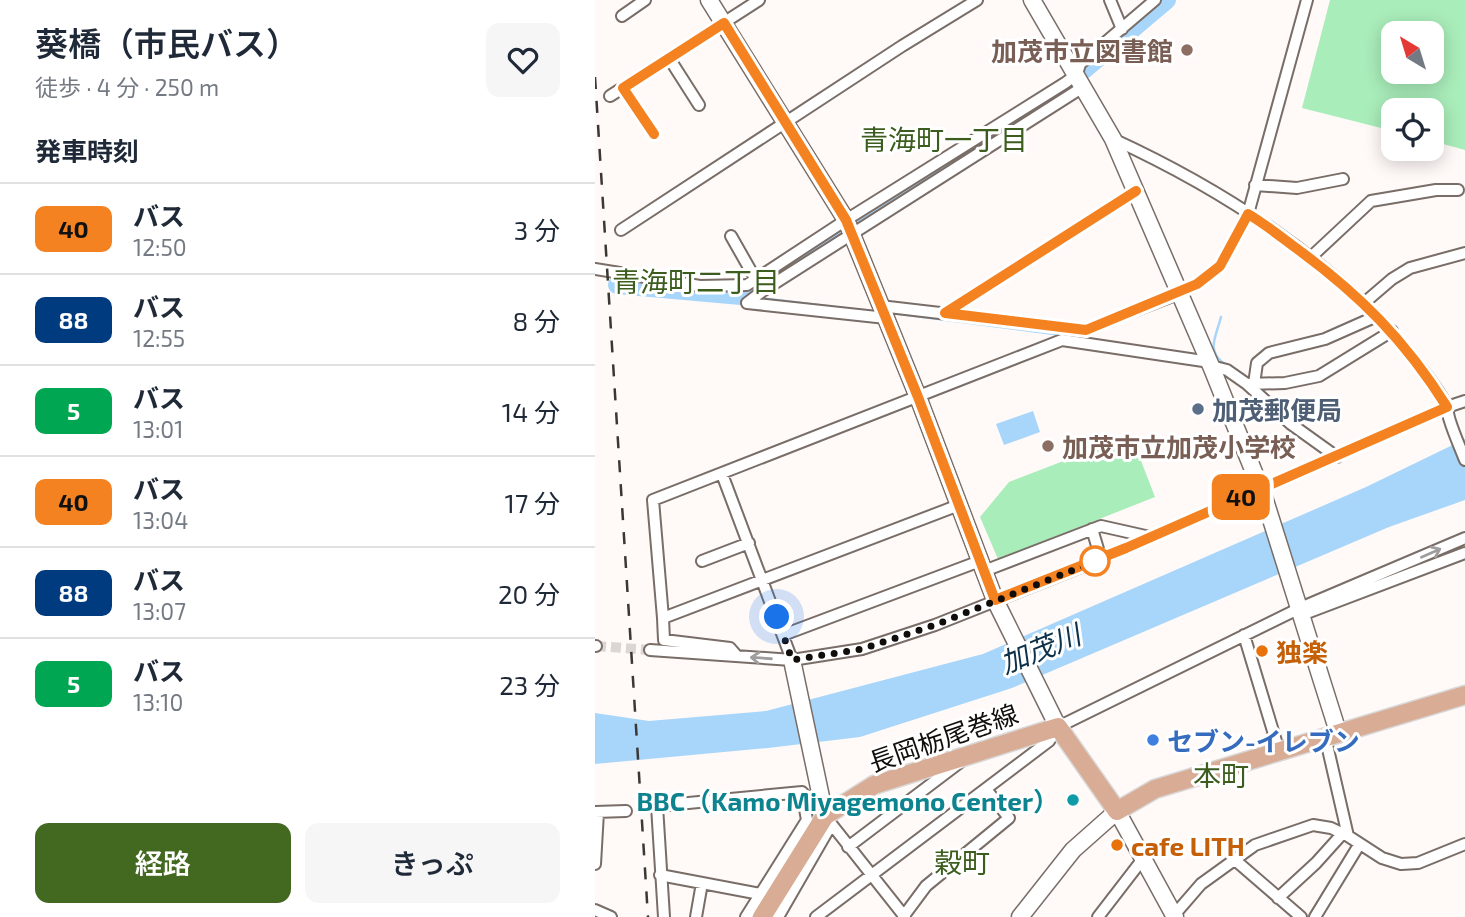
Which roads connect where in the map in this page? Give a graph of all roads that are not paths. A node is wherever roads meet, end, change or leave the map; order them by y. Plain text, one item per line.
1 (645, 0) edge
2 (709, 0) edge
3 (759, 0) edge
4 (977, 0) edge
5 (1032, 0) edge
6 (1110, 0) edge
7 (1155, 0) edge
8 (1307, 0) edge
9 (622, 16) dead end
10 (724, 23) junction
11 (1122, 29) junction
12 (669, 58) junction
13 (1080, 80) junction
14 (623, 88) junction
15 (610, 96) dead end
16 (699, 105) dead end
17 (786, 122) junction
18 (654, 134) dead end
19 (1114, 139) junction
20 (1343, 179) dead end
21 (1255, 185) junction
22 (1458, 190) dead end
23 (1136, 191) junction
24 (1248, 214) junction
25 (849, 227) junction
26 (621, 230) dead end
27 (731, 236) dead end
28 (1465, 253) edge
29 (1310, 258) junction
30 (595, 269) edge
31 (756, 280) junction
32 (1178, 293) junction
33 (1364, 303) junction
34 (883, 312) junction
35 (945, 313) junction
36 (1377, 316) junction
37 (1083, 331) junction
38 (1392, 331) junction
39 (1063, 340) junction
40 (1210, 364) junction
41 (1250, 384) junction
42 (918, 397) junction
43 (1465, 401) edge
44 (1448, 412) junction
45 (1337, 457) junction
46 (1465, 460) edge
47 (722, 474) junction
48 (1263, 493) junction
49 (959, 505) junction
50 (1092, 529) junction
51 (1151, 537) junction
52 (1465, 538) edge
53 (749, 543) junction
54 (1465, 553) edge
55 (1101, 559) junction
56 (702, 561) dead end
57 (982, 566) junction
58 (763, 580) junction
59 (996, 603) junction
60 (1300, 608) junction
61 (663, 618) junction
62 (783, 635) junction
63 (1244, 635) junction
64 (650, 650) tunnel mouth
65 (737, 656) junction
66 (792, 660) junction
67 (1465, 695) edge
68 (1053, 719) junction
69 (1332, 734) junction
70 (1279, 751) junction
71 (969, 753) junction
72 (986, 789) junction
73 (802, 792) junction
74 (626, 811) dead end
75 (1117, 811) junction
76 (596, 812) edge
77 (828, 820) junction
78 (1345, 835) junction
79 (1465, 844) edge
80 (1359, 845) junction
81 (848, 847) junction
82 (1142, 860) junction
83 (1235, 860) junction
84 (595, 864) edge
85 (660, 875) junction
86 (871, 875) junction
87 (702, 883) junction
88 (761, 894) junction
89 (1278, 898) junction
90 (595, 910) edge
91 (1175, 915) edge
92 (611, 917) edge
93 (664, 917) edge
94 (696, 917) edge
95 (746, 917) edge
96 (762, 917) edge
97 (778, 917) edge
98 (816, 917) edge
99 (904, 917) edge
100 (1020, 917) edge
101 (1098, 917) edge
102 (1301, 917) edge
103 (1315, 917) edge

1 - 9 street
2 - 10 street
3 - 10 street
4 - 17 street
5 - 13 street
6 - 11 street
7 - 11 street
8 - 21 street
10 - 12 street
10 - 17 street
11 - 13 street
12 - 14 street
12 - 16 street
13 - 19 street
13 - 25 street
14 - 15 street
14 - 18 street
17 - 25 street
17 - 26 street
19 - 23 street
19 - 24 street
20 - 21 street
21 - 24 street
22 - 29 street
23 - 32 street
23 - 35 street
24 - 29 street
24 - 32 street
25 - 31 street
25 - 34 street
25 - 34 street
27 - 31 street
28 - 33 street
29 - 33 street
30 - 31 street
32 - 37 street
32 - 40 street
33 - 36 street
34 - 35 street
34 - 42 street
35 - 37 street
36 - 38 street
36 - 41 street
37 - 39 street
38 - 41 street
38 - 44 street
39 - 40 street
39 - 42 street
40 - 41 street
40 - 48 street
41 - 45 street
42 - 47 street
42 - 49 street
43 - 44 street
44 - 45 street
44 - 46 street
45 - 48 street
47 - 53 street
47 - 61 street
48 - 51 street
48 - 60 street
49 - 57 street
49 - 58 street
50 - 51 street
50 - 55 street
50 - 57 street
51 - 55 street
60 -> 52 street
53 - 56 street
53 - 58 street
54 - 60 street
55 - 59 street
57 - 59 street
57 - 62 street
58 - 61 street
58 - 62 street
59 - 66 street
59 - 68 street
60 - 63 street
60 - 69 street
61 - 65 street
62 - 66 street
63 - 68 street
63 - 70 street
64 - 65 street
66 -> 65 street
66 - 77 street
67 - 69 main road
68 - 71 main road, 長岡栃尾巻線
68 - 72 street
68 - 75 main road, 長岡栃尾巻線
69 - 70 main road
69 - 78 street
70 - 75 main road
71 - 77 main road, 長岡栃尾巻線
71 - 81 street
72 - 86 street
72 - 99 street
73 - 77 street
73 - 85 street
73 - 88 street
74 - 76 street
75 - 82 street
75 - 100 street
76 - 84 street
77 - 81 street
77 - 96 main road, 長岡栃尾巻線
77 - 97 street
78 - 80 street
78 - 83 street
78 - 89 street
79 - 80 street
80 - 103 street
81 - 86 street
82 - 91 street
82 - 101 street
83 - 89 street
83 - 91 street
85 - 87 street
85 - 93 street
86 - 98 street
86 - 99 street
87 - 88 street
87 - 94 street
88 - 95 street
89 - 102 street
90 - 92 street

